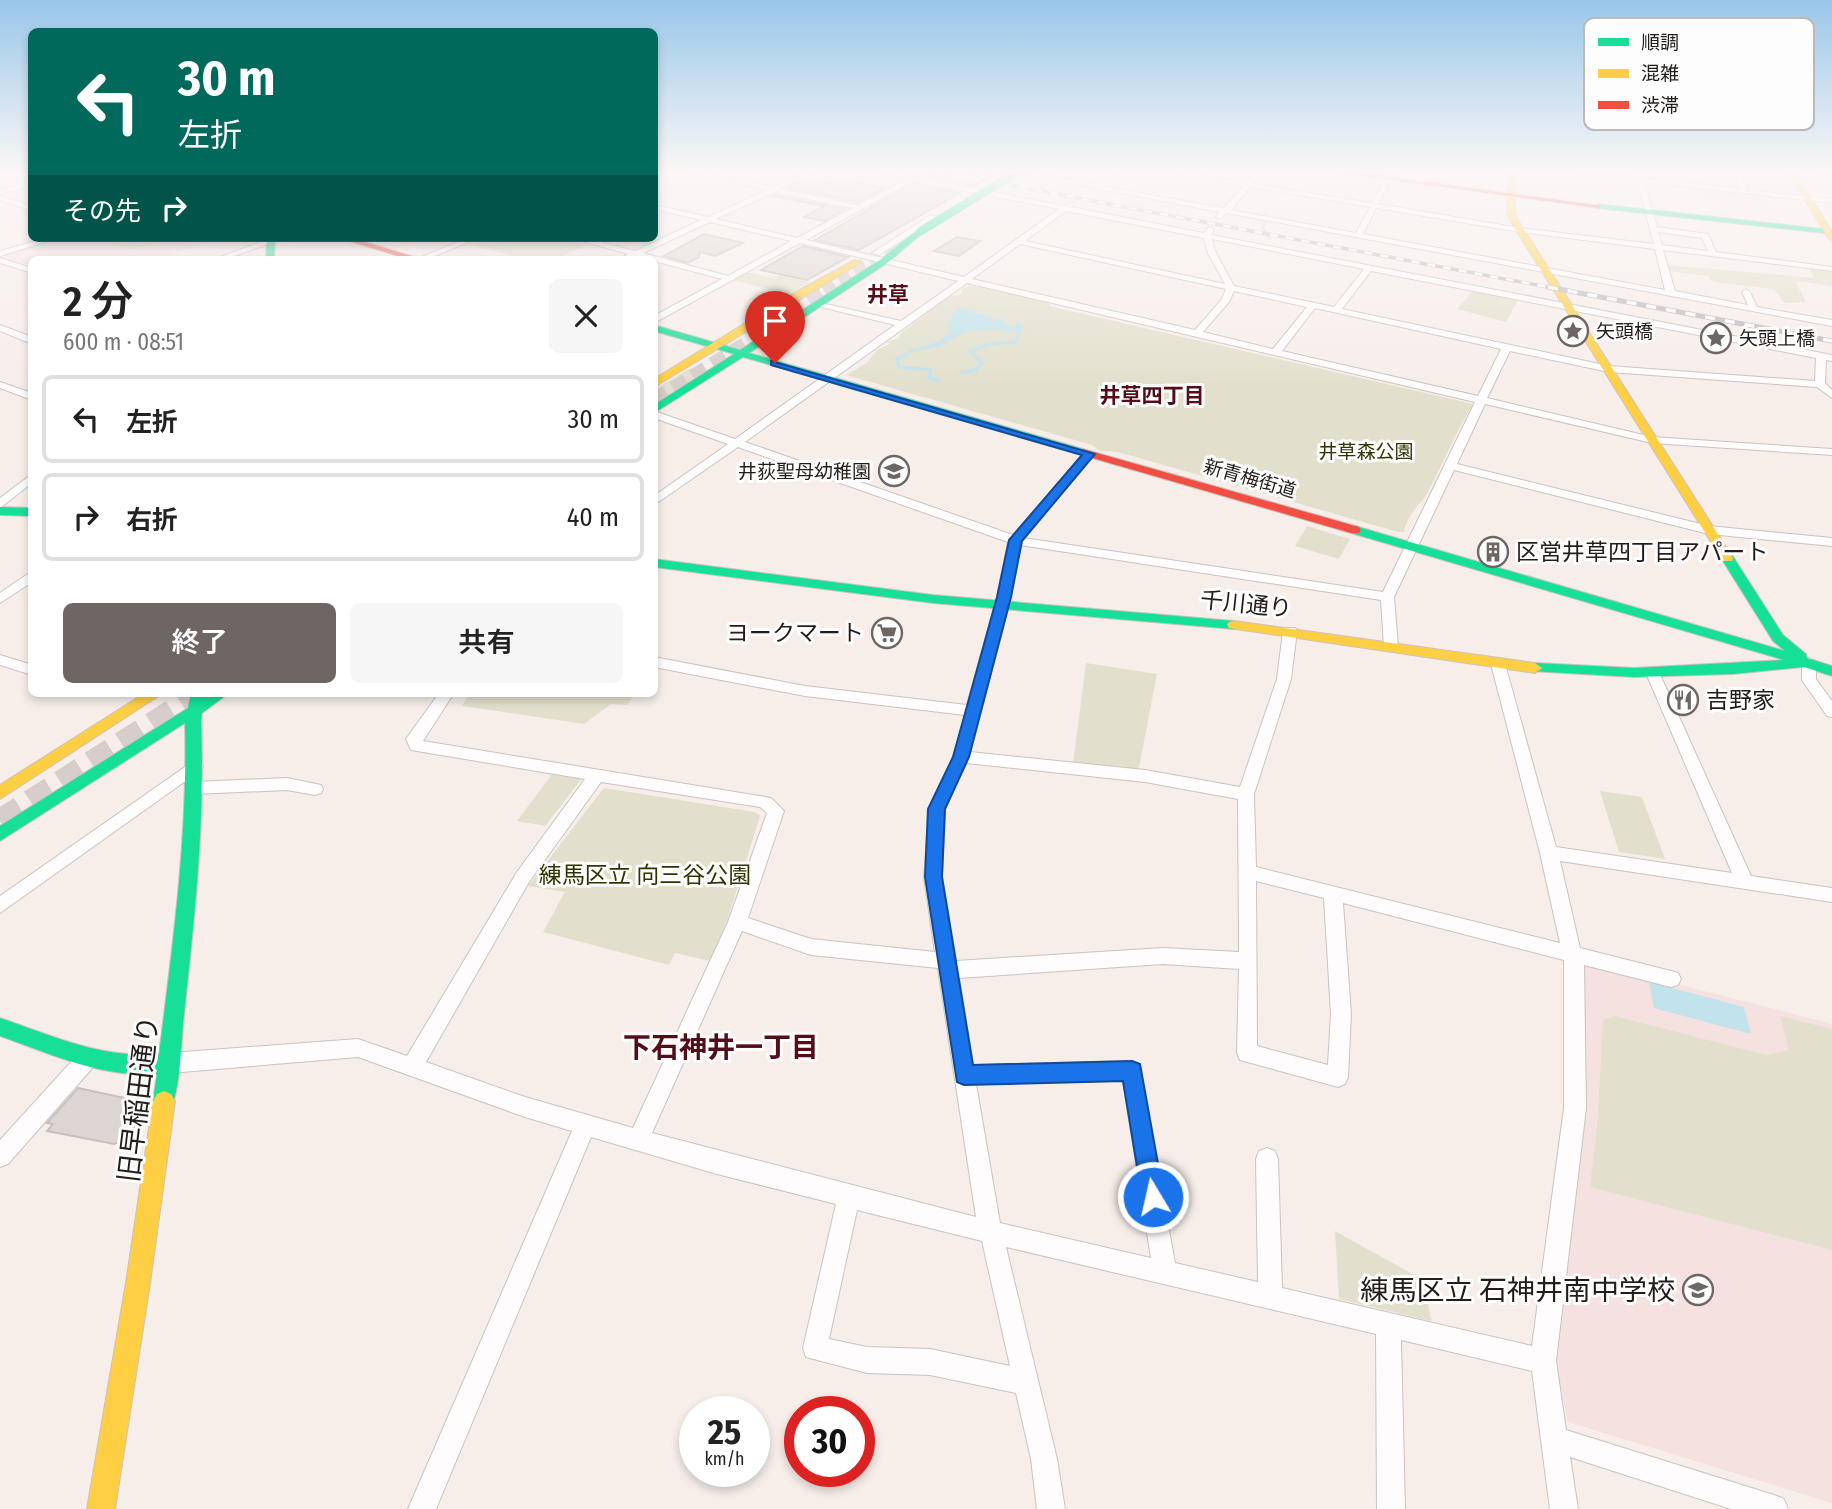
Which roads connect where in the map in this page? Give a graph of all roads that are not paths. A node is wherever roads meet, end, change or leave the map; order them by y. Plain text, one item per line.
1 (39, 242) edge
2 (262, 242) edge
3 (360, 242) edge
4 (462, 242) edge
5 (592, 242) edge
6 (660, 242) edge
7 (797, 242) edge
8 (799, 242) edge
9 (901, 242) edge
10 (903, 242) edge
11 (907, 242) edge
12 (1019, 242) edge
13 (1021, 242) edge
14 (1216, 242) edge
15 (1268, 242) edge
16 (1392, 242) edge
17 (1528, 242) edge
18 (1622, 242) edge
19 (1658, 242) edge
20 (1708, 242) edge
21 (1659, 247) junction
22 (0, 254) edge
23 (635, 254) junction
24 (1713, 254) junction
25 (227, 256) edge
26 (408, 256) edge
27 (427, 256) edge
28 (631, 256) edge
29 (643, 256) edge
30 (0, 260) edge
31 (658, 260) edge
32 (876, 260) junction
33 (1369, 268) junction
34 (1832, 269) edge
35 (28, 270) edge
36 (1545, 271) junction
37 (730, 279) junction
38 (965, 281) junction
39 (1231, 288) junction
40 (1746, 292) dead end
41 (1671, 294) junction
42 (820, 303) junction
43 (1313, 305) junction
44 (1568, 306) junction
45 (1754, 309) junction
46 (1336, 310) junction
47 (658, 318) edge
48 (1832, 323) edge
49 (904, 325) junction
50 (21, 328) dead end
51 (658, 329) edge
52 (3, 331) edge
53 (1196, 335) junction
54 (28, 340) edge
55 (716, 345) junction
56 (1507, 347) junction
57 (741, 353) junction
58 (1275, 353) junction
59 (1826, 356) edge
60 (682, 366) junction
61 (1609, 369) junction
62 (712, 372) junction
63 (828, 379) junction
64 (658, 381) edge
65 (1820, 384) junction
66 (0, 385) edge
67 (1832, 395) edge
68 (28, 396) edge
69 (1481, 401) junction
70 (658, 409) edge
71 (658, 413) edge
72 (1652, 440) junction
73 (739, 442) junction
74 (1832, 452) edge
75 (1089, 454) junction
76 (1451, 466) junction
77 (28, 480) edge
78 (658, 499) edge
79 (0, 504) edge
80 (0, 511) edge
81 (28, 512) edge
82 (1709, 530) junction
83 (1015, 540) junction
84 (1832, 542) edge
85 (1410, 546) junction
86 (658, 563) edge
87 (28, 578) edge
88 (1387, 597) junction
89 (0, 598) edge
90 (1002, 606) junction
91 (1290, 631) junction
92 (1391, 646) junction
93 (0, 660) edge
94 (658, 663) edge
95 (1809, 663) junction
96 (1832, 663) edge
97 (1497, 664) junction
98 (28, 669) edge
99 (1832, 671) edge
100 (1653, 673) junction
101 (150, 697) edge
102 (197, 697) edge
103 (216, 697) edge
104 (444, 697) edge
105 (972, 711) junction
106 (192, 712) junction
107 (1832, 712) edge
108 (64, 752) junction
109 (961, 757) junction
110 (195, 766) junction
111 (99, 771) junction
112 (597, 775) junction
113 (194, 788) junction
114 (315, 789) dead end
115 (0, 792) edge
116 (1246, 794) junction
117 (34, 812) junction
118 (0, 834) edge
119 (1549, 853) junction
120 (1249, 872) junction
121 (1745, 883) junction
122 (1333, 895) junction
123 (1832, 895) edge
124 (0, 906) edge
125 (737, 922) junction
126 (1574, 955) junction
127 (1249, 961) junction
128 (948, 966) junction
129 (1671, 979) dead end
130 (0, 1027) edge
131 (88, 1058) junction
132 (170, 1063) junction
133 (412, 1067) junction
134 (964, 1075) junction
135 (585, 1125) junction
136 (639, 1139) junction
137 (0, 1156) edge
138 (1267, 1159) dead end
139 (849, 1197) junction
140 (990, 1232) junction
141 (1165, 1273) junction
142 (1270, 1298) junction
143 (1388, 1325) junction
144 (1543, 1361) junction
145 (1026, 1382) junction
146 (1554, 1439) junction
147 (101, 1509) edge
148 (422, 1509) edge
149 (1051, 1509) edge
150 (1391, 1509) edge
151 (1564, 1509) edge
152 (1773, 1509) edge

1 - 22 street
2 - 25 street
3 - 26 main road
4 - 27 street
5 - 23 street
6 - 23 street
7 - 37 street
8 - 32 street
9 - 32 street
10 - 32 main road, bridge
11 - 32 street
12 - 38 street
13 - 39 street
14 - 39 street
15 - 33 street
16 - 36 street
17 - 36 main road
18 - 21 street
19 - 21 street
20 - 24 street
21 - 24 street
21 - 41 street
23 - 28 street
23 - 29 street
24 - 34 street
30 - 35 street
31 - 37 street
32 - 38 street
32 - 42 main road
32 - 55 main road
33 - 44 street
33 - 46 street
36 - 41 street
36 - 44 main road
37 - 47 street
38 - 49 street
38 - 53 street
39 - 43 street
39 - 53 street
40 - 45 street
41 - 45 street
42 - 49 street
42 - 57 main road
43 - 46 street
43 - 58 street
44 - 59 street
44 - 61 main road
45 - 48 street
46 - 56 street
49 - 63 street
50 - 52 street
51 - 55 main road, 新青梅街道
52 - 54 street
53 - 58 street
55 - 57 main road, 新青梅街道
55 - 60 main road
56 - 61 street
56 - 69 street
57 - 62 main road
57 - 63 main road, 新青梅街道
58 - 69 street
59 - 65 street
60 - 62 main road
60 - 64 main road
61 - 65 street
61 - 72 main road
62 - 70 main road
63 - 73 street
63 - 75 main road, 新青梅街道
65 - 67 street
66 - 68 street
69 - 72 street
69 - 76 street
71 - 73 street
72 - 74 street
72 - 82 main road
73 - 78 street
73 - 83 street
75 - 83 street
75 - 85 main road, 新青梅街道
76 - 82 street
76 - 85 street
77 - 79 street
80 - 81 main road
82 - 84 street
82 - 95 main road
83 - 88 street
83 - 90 street
85 - 88 street
85 - 95 main road, 新青梅街道
86 - 90 main road, 千川通り
87 - 89 street
88 - 92 street
90 - 91 main road, 千川通り
90 - 105 street
91 - 92 main road, 千川通り
91 - 116 street
92 - 97 main road, 千川通り
93 - 98 street
94 - 105 street
95 - 96 main road, 千川通り
95 - 99 main road, 新青梅街道
95 - 100 main road, 千川通り
95 - 107 street
97 - 100 main road, 千川通り
97 - 119 street
100 - 121 street
101 - 108 main road
102 - 106 main road, 旧早稲田通り
103 - 106 main road
104 - 112 street
105 - 109 street
106 - 110 main road, 旧早稲田通り
106 - 111 main road
108 - 111 main road
108 - 115 main road
109 - 116 street
109 - 128 street
110 - 113 main road, 旧早稲田通り
110 - 124 street
111 - 117 main road
112 - 125 street
112 - 133 street
113 - 114 street
113 - 132 main road, 旧早稲田通り
115 - 117 main road
116 - 120 street
117 - 118 main road
119 - 121 street
119 - 126 street
120 - 122 street
120 - 127 street
121 - 123 street
122 - 126 street
122 - 127 street
125 - 128 street
125 - 136 street
126 - 129 street
126 - 144 street
127 - 128 street
128 - 134 street
130 - 131 main road
131 - 132 main road
131 - 137 street
132 - 133 street
132 - 147 main road, 旧早稲田通り
133 - 135 street
134 - 140 street
134 - 141 street
135 - 136 street
135 - 148 street
136 - 139 street
138 - 142 street
139 - 140 street
139 - 145 street
140 - 141 street
140 - 145 street
141 - 142 street
142 - 143 street
143 - 144 street
143 - 150 street
144 - 146 street
145 - 149 street
146 - 151 street
146 - 152 street

